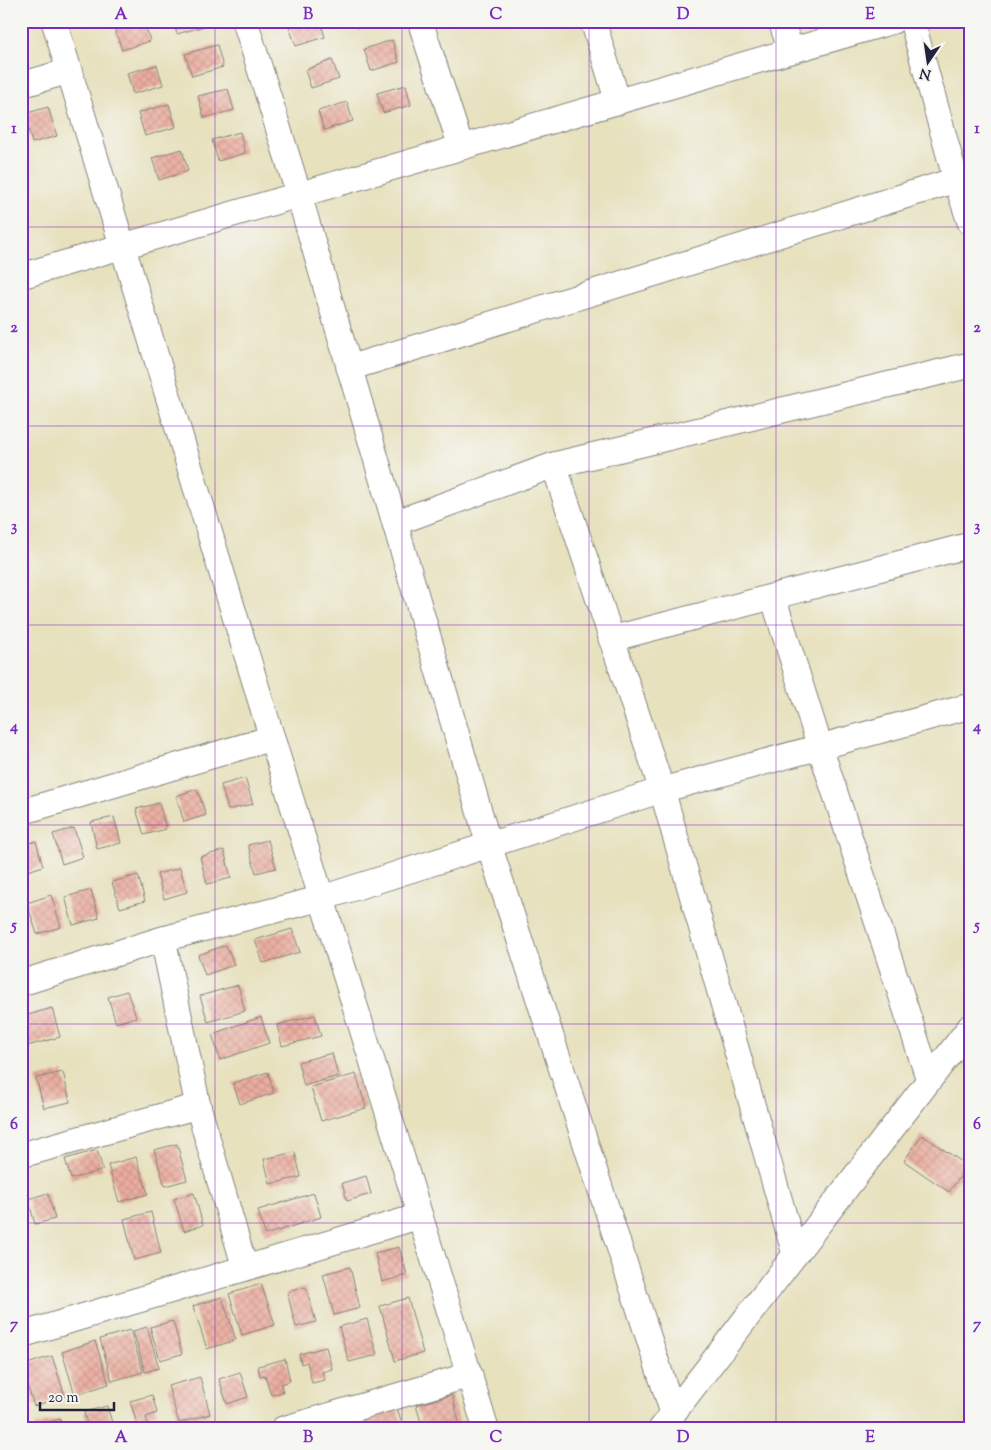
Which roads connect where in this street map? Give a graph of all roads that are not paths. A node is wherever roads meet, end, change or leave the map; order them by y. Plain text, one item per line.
1 (54, 21) edge
2 (245, 21) edge
3 (420, 21) edge
4 (594, 21) edge
5 (781, 21) edge
6 (893, 21) edge
7 (912, 21) edge
8 (791, 51) junction
9 (69, 71) junction
10 (21, 85) edge
11 (618, 102) junction
12 (461, 148) junction
13 (956, 180) junction
14 (298, 195) junction
15 (970, 222) edge
16 (122, 246) junction
17 (21, 276) edge
18 (970, 365) edge
19 (349, 368) junction
20 (554, 465) junction
21 (395, 523) junction
22 (970, 546) edge
23 (773, 597) junction
24 (612, 639) junction
25 (970, 706) edge
26 (272, 738) junction
27 (820, 747) junction
28 (662, 790) junction
29 (21, 812) edge
30 (489, 845) junction
31 (322, 898) junction
32 (163, 939) junction
33 (21, 983) edge
34 (970, 1027) edge
35 (929, 1080) junction
36 (198, 1106) junction
37 (21, 1155) edge
38 (420, 1216) junction
39 (795, 1254) junction
40 (245, 1268) junction
41 (21, 1335) edge
42 (470, 1375) junction
43 (667, 1421) edge
44 (283, 1429) edge
45 (486, 1429) edge

1 - 9 street
2 - 14 street
3 - 12 street
4 - 11 street
5 - 8 street
6 - 8 street
7 - 13 street
8 - 11 street
9 - 10 street
9 - 16 street
11 - 12 street
12 - 14 street
13 - 15 street
13 - 19 street
14 - 16 street
14 - 19 street
16 - 17 street
16 - 26 street
18 - 20 street
19 - 21 street
20 - 21 street
20 - 24 street
21 - 30 street
22 - 23 street
23 - 24 street
23 - 27 street
24 - 28 street
25 - 27 street
26 - 29 street
26 - 31 street
27 - 28 street
27 - 35 street
28 - 30 street
28 - 39 street
30 - 31 street
30 - 43 street
31 - 32 street
31 - 38 street
32 - 33 street
32 - 36 street
34 - 35 street
35 - 39 street
36 - 37 street
36 - 40 street
38 - 40 street
38 - 42 street
39 - 43 street
40 - 41 street
42 - 44 street
42 - 45 street

